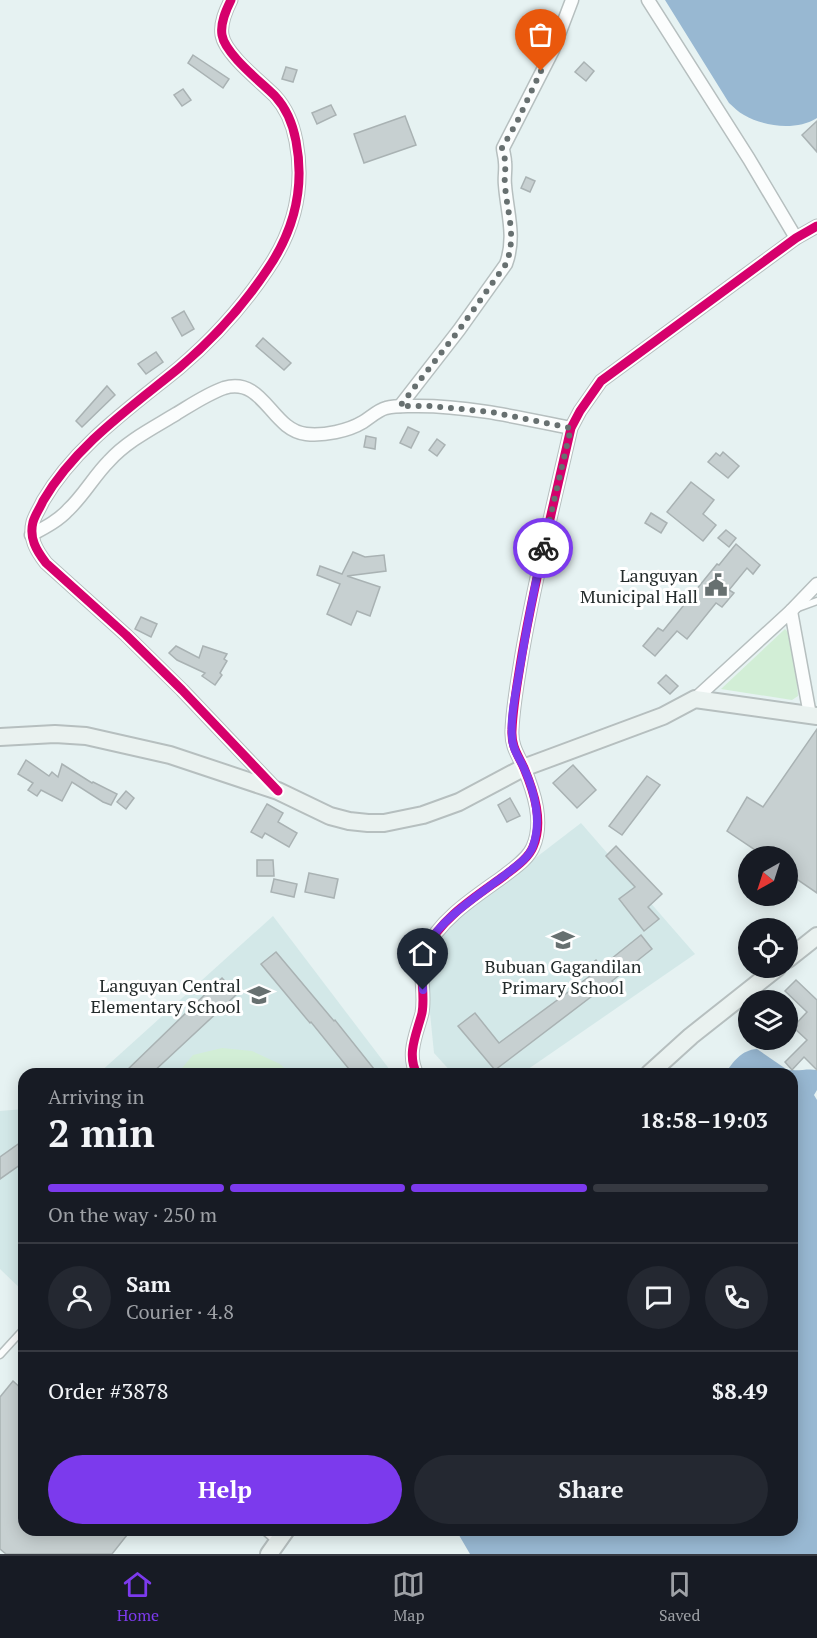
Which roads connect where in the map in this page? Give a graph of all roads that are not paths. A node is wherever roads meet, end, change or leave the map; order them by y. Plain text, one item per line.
1 (231, 0) edge
2 (572, 0) edge
3 (648, 0) edge
4 (817, 226) edge
5 (796, 238) junction
6 (400, 406) junction
7 (571, 428) junction
8 (31, 535) junction
9 (817, 584) edge
10 (817, 601) edge
11 (791, 610) junction
12 (695, 699) junction
13 (814, 716) edge
14 (0, 737) edge
15 (524, 768) junction
16 (278, 791) junction
17 (817, 936) edge
18 (798, 951) edge
19 (764, 978) edge
20 (414, 1068) edge
21 (656, 1068) edge
22 (18, 1335) edge
23 (0, 1355) edge

1 - 8 street
2 - 6 street
3 - 5 street
4 - 5 street
5 - 7 street
6 - 7 street
6 - 8 street
7 - 15 street
8 - 16 street
9 - 11 street
10 - 11 lane
11 - 12 street
11 - 13 street
12 - 13 street
12 - 15 street
14 - 16 street
15 - 16 street
15 - 20 street
17 - 18 street
19 - 21 street
22 - 23 lane

